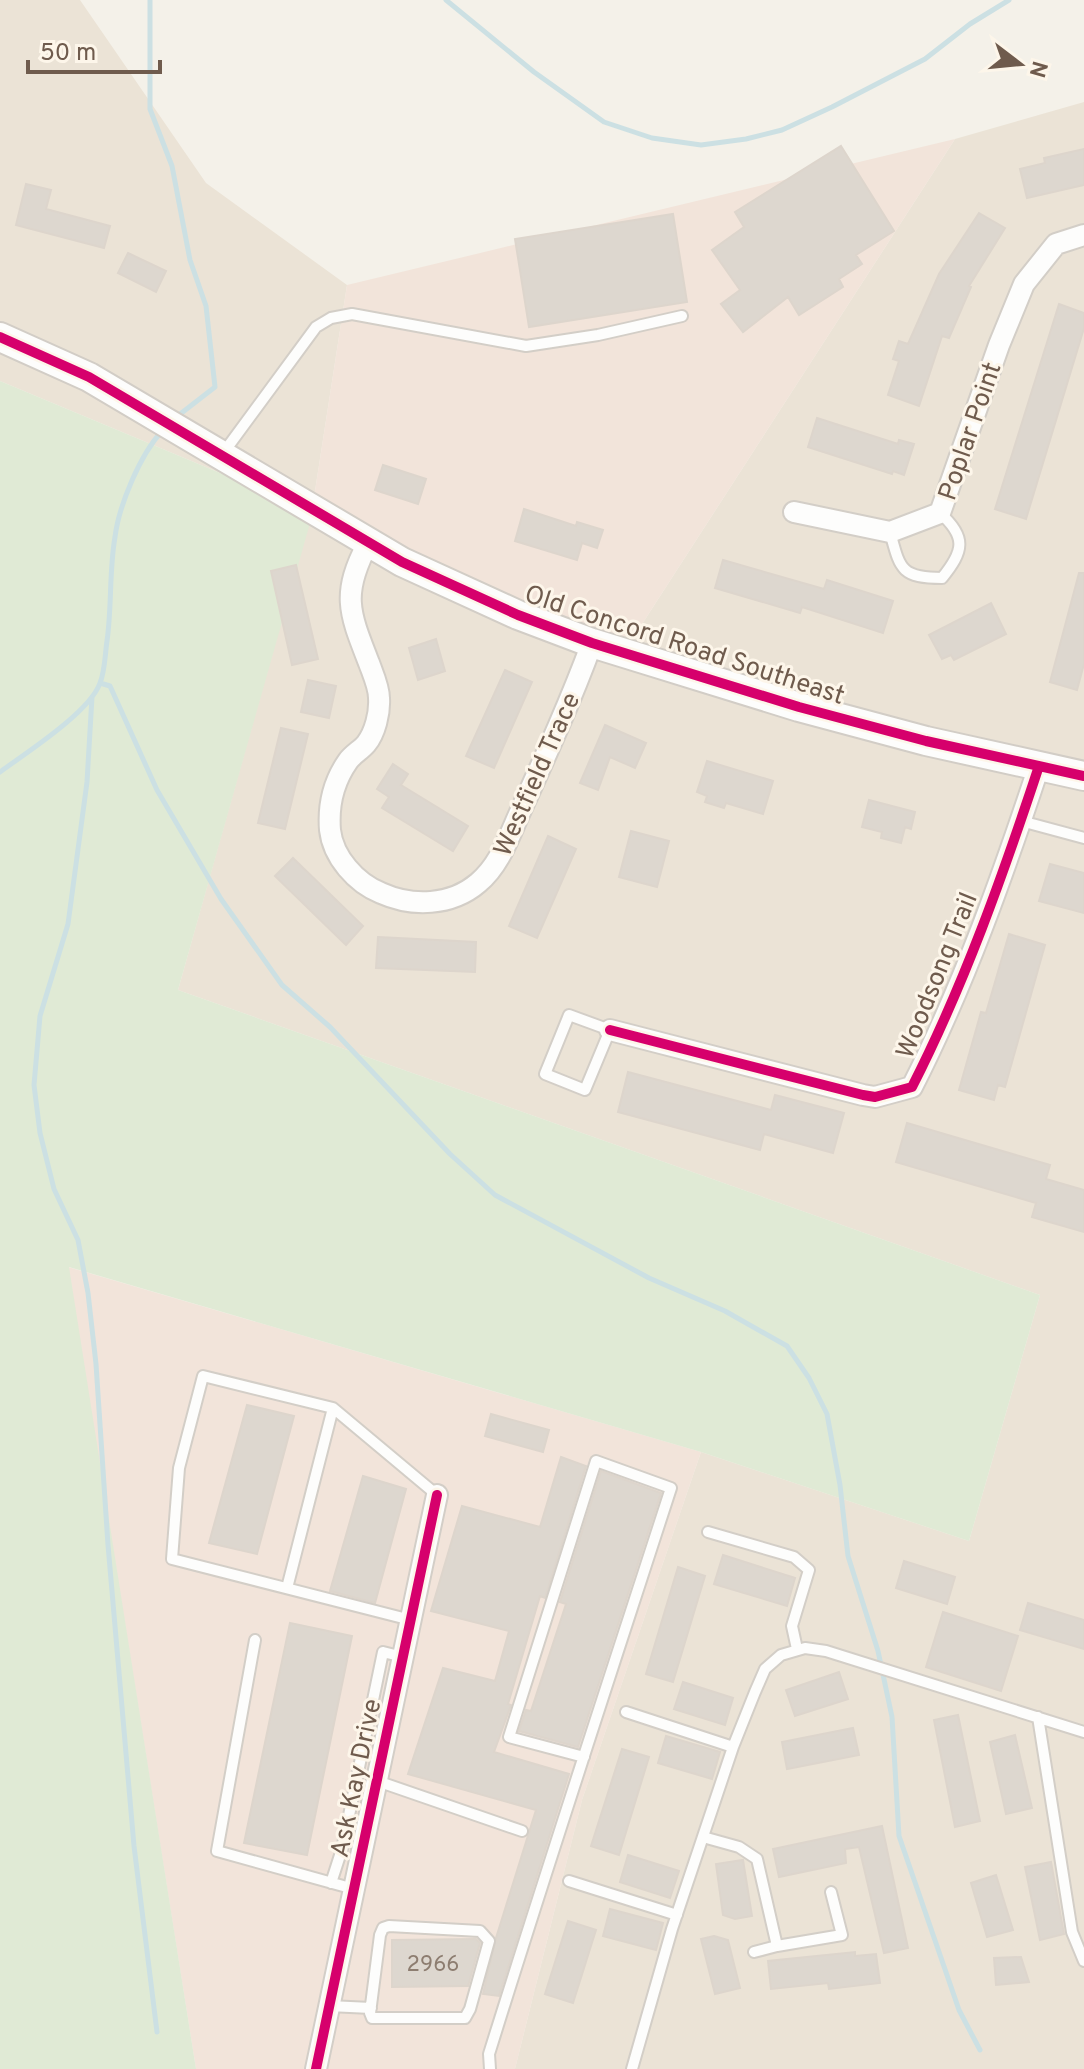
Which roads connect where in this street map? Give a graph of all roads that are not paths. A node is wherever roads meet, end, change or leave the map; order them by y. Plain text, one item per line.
1 (1084, 235) edge
2 (682, 316) dead end
3 (0, 337) edge
4 (214, 452) junction
5 (794, 512) dead end
6 (940, 513) junction
7 (890, 532) junction
8 (368, 543) junction
9 (592, 643) junction
10 (1039, 766) junction
11 (1084, 776) edge
12 (1021, 821) junction
13 (1084, 838) edge
14 (610, 1030) junction
15 (333, 1408) junction
16 (437, 1495) joint
17 (708, 1532) dead end
18 (287, 1588) junction
19 (411, 1620) junction
20 (255, 1640) dead end
21 (797, 1649) junction
22 (403, 1657) junction
23 (626, 1712) dead end
24 (1038, 1717) junction
25 (1084, 1732) edge
26 (733, 1747) junction
27 (584, 1757) junction
28 (377, 1781) junction
29 (522, 1831) dead end
30 (703, 1837) junction
31 (569, 1881) dead end
32 (331, 1883) junction
33 (354, 1889) junction
34 (831, 1892) dead end
35 (677, 1915) junction
36 (777, 1946) junction
37 (754, 1952) dead end
38 (1084, 1961) edge
39 (329, 2006) junction
40 (371, 2008) junction
41 (316, 2069) edge
42 (490, 2069) edge
43 (632, 2069) edge

1 - 6 street, Poplar Point
2 - 4 lane
3 - 4 street, Old Concord Road Southeast
4 - 8 street, Old Concord Road Southeast
5 - 7 street
6 - 7 street, Poplar Point
6 - 7 lane
8 - 9 street, Old Concord Road Southeast
8 - 9 street, Westfield Trace
9 - 10 street, Old Concord Road Southeast
10 - 11 street, Old Concord Road Southeast
10 - 12 street, Woodsong Trail
12 - 13 lane
12 - 14 street, Woodsong Trail
14 - 14 lane
15 - 16 lane
15 - 18 lane
15 - 18 lane
16 - 19 street, Ask Kay Drive
17 - 21 lane
18 - 19 lane
19 - 22 street, Ask Kay Drive
20 - 32 lane
21 - 24 lane
21 - 26 lane
22 - 28 street, Ask Kay Drive
22 - 32 lane
23 - 26 lane
24 - 25 lane
24 - 38 lane
26 - 30 lane
27 - 27 lane
27 - 42 lane
28 - 29 lane
28 - 33 street, Ask Kay Drive
30 - 35 lane
30 - 36 lane
31 - 35 lane
32 - 33 lane
33 - 39 street, Ask Kay Drive
34 - 36 lane
35 - 43 lane
36 - 37 lane
39 - 40 lane
39 - 41 street, Ask Kay Drive
40 - 40 lane

